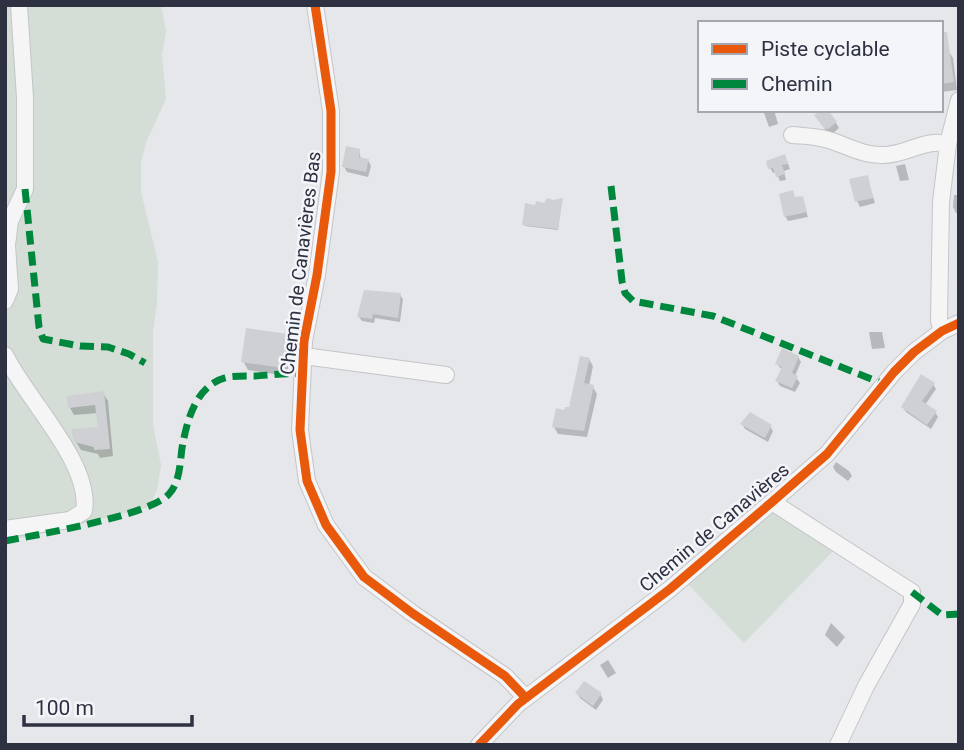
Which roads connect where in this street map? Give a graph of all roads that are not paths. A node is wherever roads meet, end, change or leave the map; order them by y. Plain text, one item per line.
1 (19, 5) edge
2 (315, 5) edge
3 (959, 100) edge
4 (792, 135) dead end
5 (948, 144) junction
6 (5, 301) edge
7 (959, 323) edge
8 (942, 331) junction
9 (5, 355) edge
10 (304, 356) junction
11 (446, 375) dead end
12 (772, 502) junction
13 (5, 529) edge
14 (526, 698) junction
15 (479, 745) edge
16 (838, 745) edge

1 - 6 street
2 - 10 street, Chemin de Canavières Bas
3 - 5 street
4 - 5 street
5 - 8 street
7 - 8 street, Chemin de Canavières
8 - 12 street, Chemin de Canavières
9 - 13 street
10 - 11 street
10 - 14 street, Chemin de Canavières Bas
12 - 14 street, Chemin de Canavières
12 - 16 street
14 - 15 street, Chemin de Canavières

